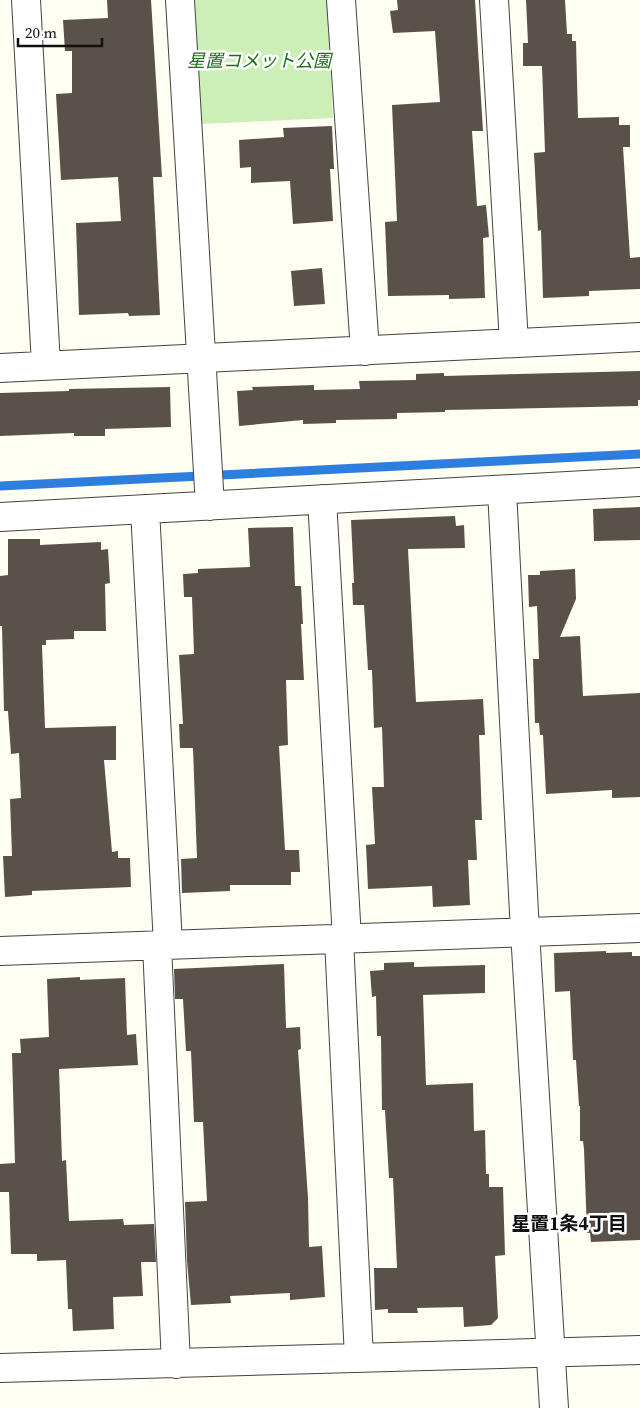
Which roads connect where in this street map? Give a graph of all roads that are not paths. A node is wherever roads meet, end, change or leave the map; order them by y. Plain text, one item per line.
1 (26, 0) edge
2 (180, 0) edge
3 (341, 0) edge
4 (494, 0) edge
5 (640, 337) edge
6 (514, 343) junction
7 (364, 350) junction
8 (202, 357) junction
9 (46, 366) junction
10 (0, 368) edge
11 (640, 482) edge
12 (502, 490) junction
13 (210, 497) junction
14 (322, 500) junction
15 (145, 509) junction
16 (0, 517) edge
17 (640, 928) edge
18 (525, 932) junction
19 (343, 939) junction
20 (163, 945) junction
21 (0, 950) edge
22 (640, 1350) edge
23 (551, 1352) junction
24 (359, 1358) junction
25 (176, 1364) junction
26 (0, 1368) edge
27 (554, 1408) edge

1 - 9 street
2 - 8 street
3 - 7 street
4 - 6 street
5 - 6 street
6 - 7 street
7 - 8 street
8 - 9 street
8 - 13 street
9 - 10 street
11 - 12 street
12 - 14 street
12 - 18 street
13 - 14 street
13 - 15 street
14 - 19 street
15 - 16 street
15 - 20 street
17 - 18 street
18 - 19 street
18 - 23 street
19 - 20 street
19 - 24 street
20 - 21 street
20 - 25 street
22 - 23 street
23 - 24 street
23 - 27 street
24 - 25 street
25 - 26 street

